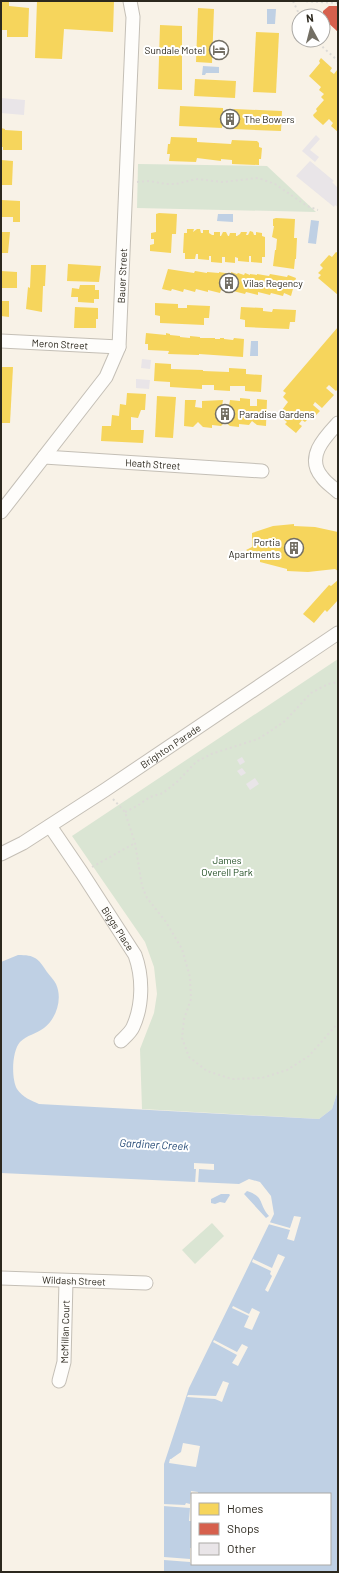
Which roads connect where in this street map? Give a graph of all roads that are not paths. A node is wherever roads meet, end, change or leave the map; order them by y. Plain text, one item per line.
1 (130, 1) edge
2 (1, 341) edge
3 (119, 347) junction
4 (338, 423) edge
5 (44, 457) junction
6 (262, 471) dead end
7 (338, 492) edge
8 (1, 512) edge
9 (338, 633) edge
10 (50, 826) junction
11 (1, 854) edge
12 (121, 1041) dead end
13 (1, 1278) edge
14 (66, 1281) junction
15 (146, 1283) dead end
16 (59, 1381) dead end

1 - 3 street, Bauer Street
2 - 3 street, Meron Street
3 - 5 street, Bauer Street
4 - 7 street
5 - 6 street, Heath Street
5 - 8 street, Bauer Street
9 - 10 street, Brighton Parade
10 - 11 street, Brighton Parade
10 - 12 street, Biggs Place
13 - 14 street, Wildash Street
14 - 15 street, Wildash Street
14 - 16 street, McMillan Court

